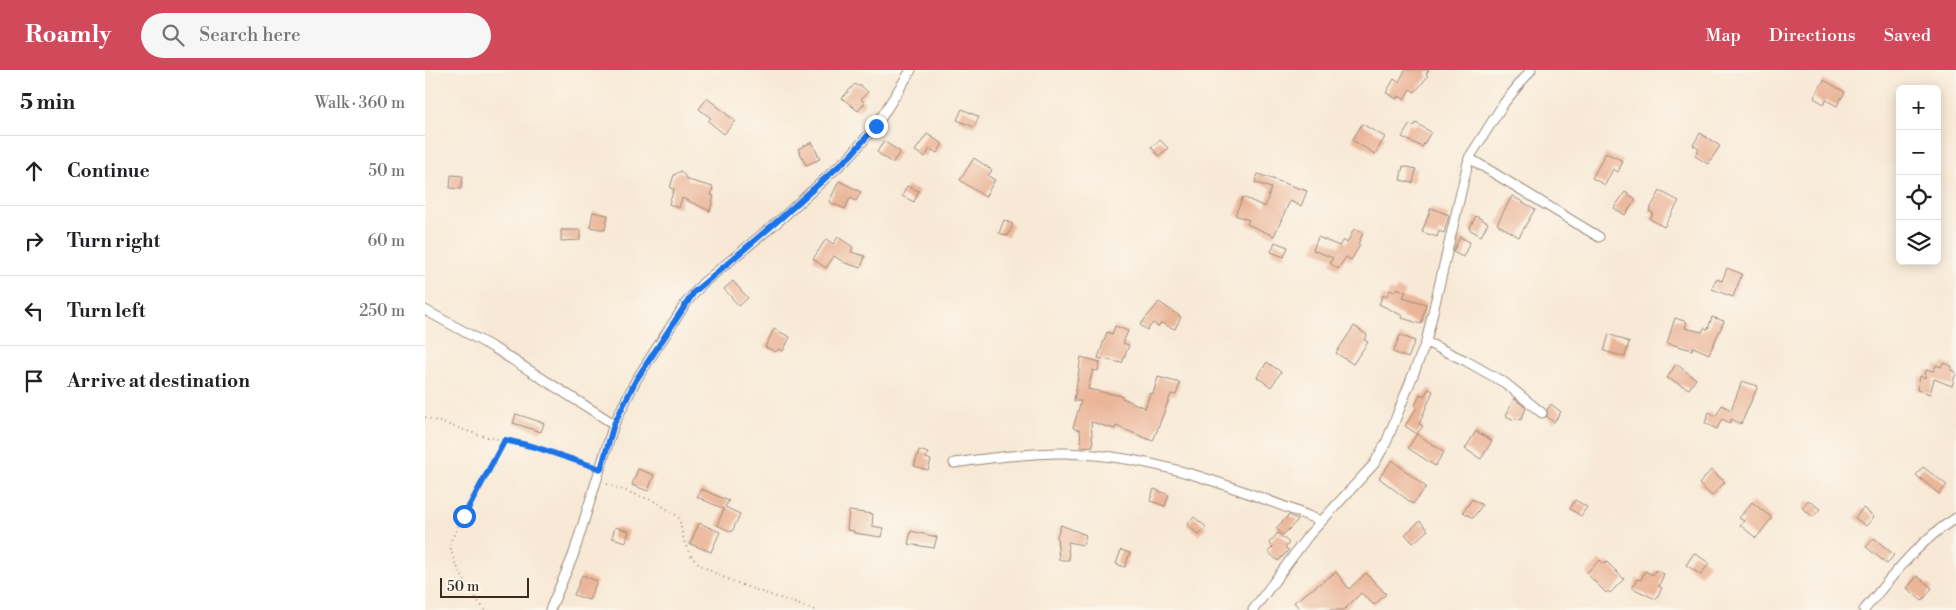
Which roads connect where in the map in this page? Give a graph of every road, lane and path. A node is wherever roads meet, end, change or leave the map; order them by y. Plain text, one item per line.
1 (911, 70) edge
2 (1531, 70) edge
3 (1469, 158) junction
4 (1599, 237) dead end
5 (425, 310) edge
6 (1425, 342) junction
7 (1542, 413) dead end
8 (425, 416) edge
9 (614, 424) junction
10 (505, 440) junction
11 (953, 463) dead end
12 (601, 469) junction
13 (598, 480) junction
14 (1956, 518) edge
15 (1321, 521) junction
16 (485, 610) edge
17 (550, 610) edge
18 (814, 610) edge
19 (1253, 610) edge
20 (1864, 610) edge

1 - 9 street
2 - 3 street
3 - 4 street
3 - 6 street
5 - 9 street
6 - 7 street
6 - 15 street
8 - 10 path
9 - 12 street
10 - 12 path
10 - 16 path
11 - 15 street
12 - 13 street
13 - 17 street
13 - 18 path
14 - 20 street
15 - 19 street

